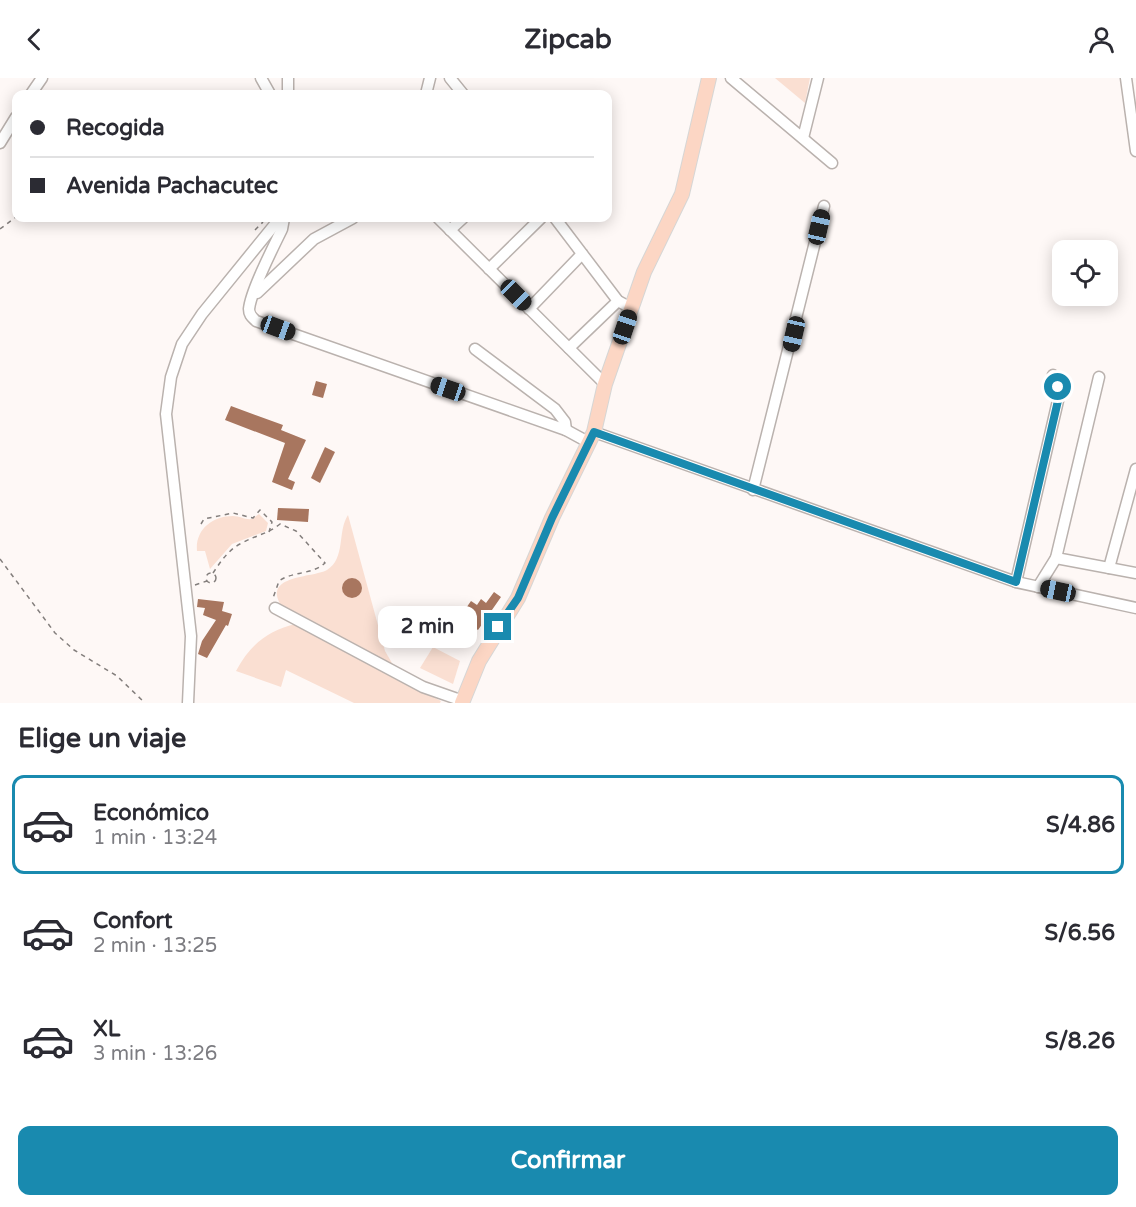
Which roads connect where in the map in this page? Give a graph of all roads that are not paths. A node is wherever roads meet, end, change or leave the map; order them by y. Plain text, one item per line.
1 (450, 78) edge
2 (709, 78) edge
3 (731, 78) edge
4 (818, 78) edge
5 (1126, 78) edge
6 (460, 90) edge
7 (12, 124) edge
8 (803, 138) junction
9 (0, 143) edge
10 (1136, 151) edge
11 (832, 163) dead end
12 (824, 206) dead end
13 (279, 222) edge
14 (282, 222) edge
15 (346, 222) edge
16 (442, 222) edge
17 (459, 222) edge
18 (537, 222) edge
19 (558, 222) edge
20 (450, 230) junction
21 (582, 254) junction
22 (489, 269) junction
23 (253, 297) junction
24 (618, 301) junction
25 (631, 308) junction
26 (529, 309) junction
27 (569, 348) junction
28 (475, 349) dead end
29 (1053, 375) dead end
30 (1099, 377) dead end
31 (605, 384) junction
32 (566, 430) junction
33 (591, 437) junction
34 (1136, 469) edge
35 (753, 490) junction
36 (1056, 558) junction
37 (1109, 568) junction
38 (1136, 573) edge
39 (1016, 582) junction
40 (1038, 587) junction
41 (275, 608) road end
42 (1136, 608) edge
43 (462, 702) edge
44 (188, 703) edge

1 - 6 street
2 - 25 main road
3 - 8 street
4 - 8 street
5 - 10 street
7 - 9 street
8 - 11 street
12 - 35 street
13 - 44 street
14 - 23 street
15 - 23 street
16 - 20 street
17 - 20 street
18 - 22 street
19 - 21 street
20 - 22 street
21 - 24 street
21 - 26 street
22 - 26 street
23 - 32 street
24 - 25 street
24 - 27 street
25 - 31 main road
26 - 27 street
27 - 31 street
28 - 32 street
29 - 39 street
30 - 36 street
31 - 33 main road
32 - 33 street
33 - 35 street
33 - 43 main road
34 - 37 street
35 - 39 street
36 - 37 street
36 - 40 street
37 - 38 street
39 - 40 street
40 - 42 street
41 - 43 street

